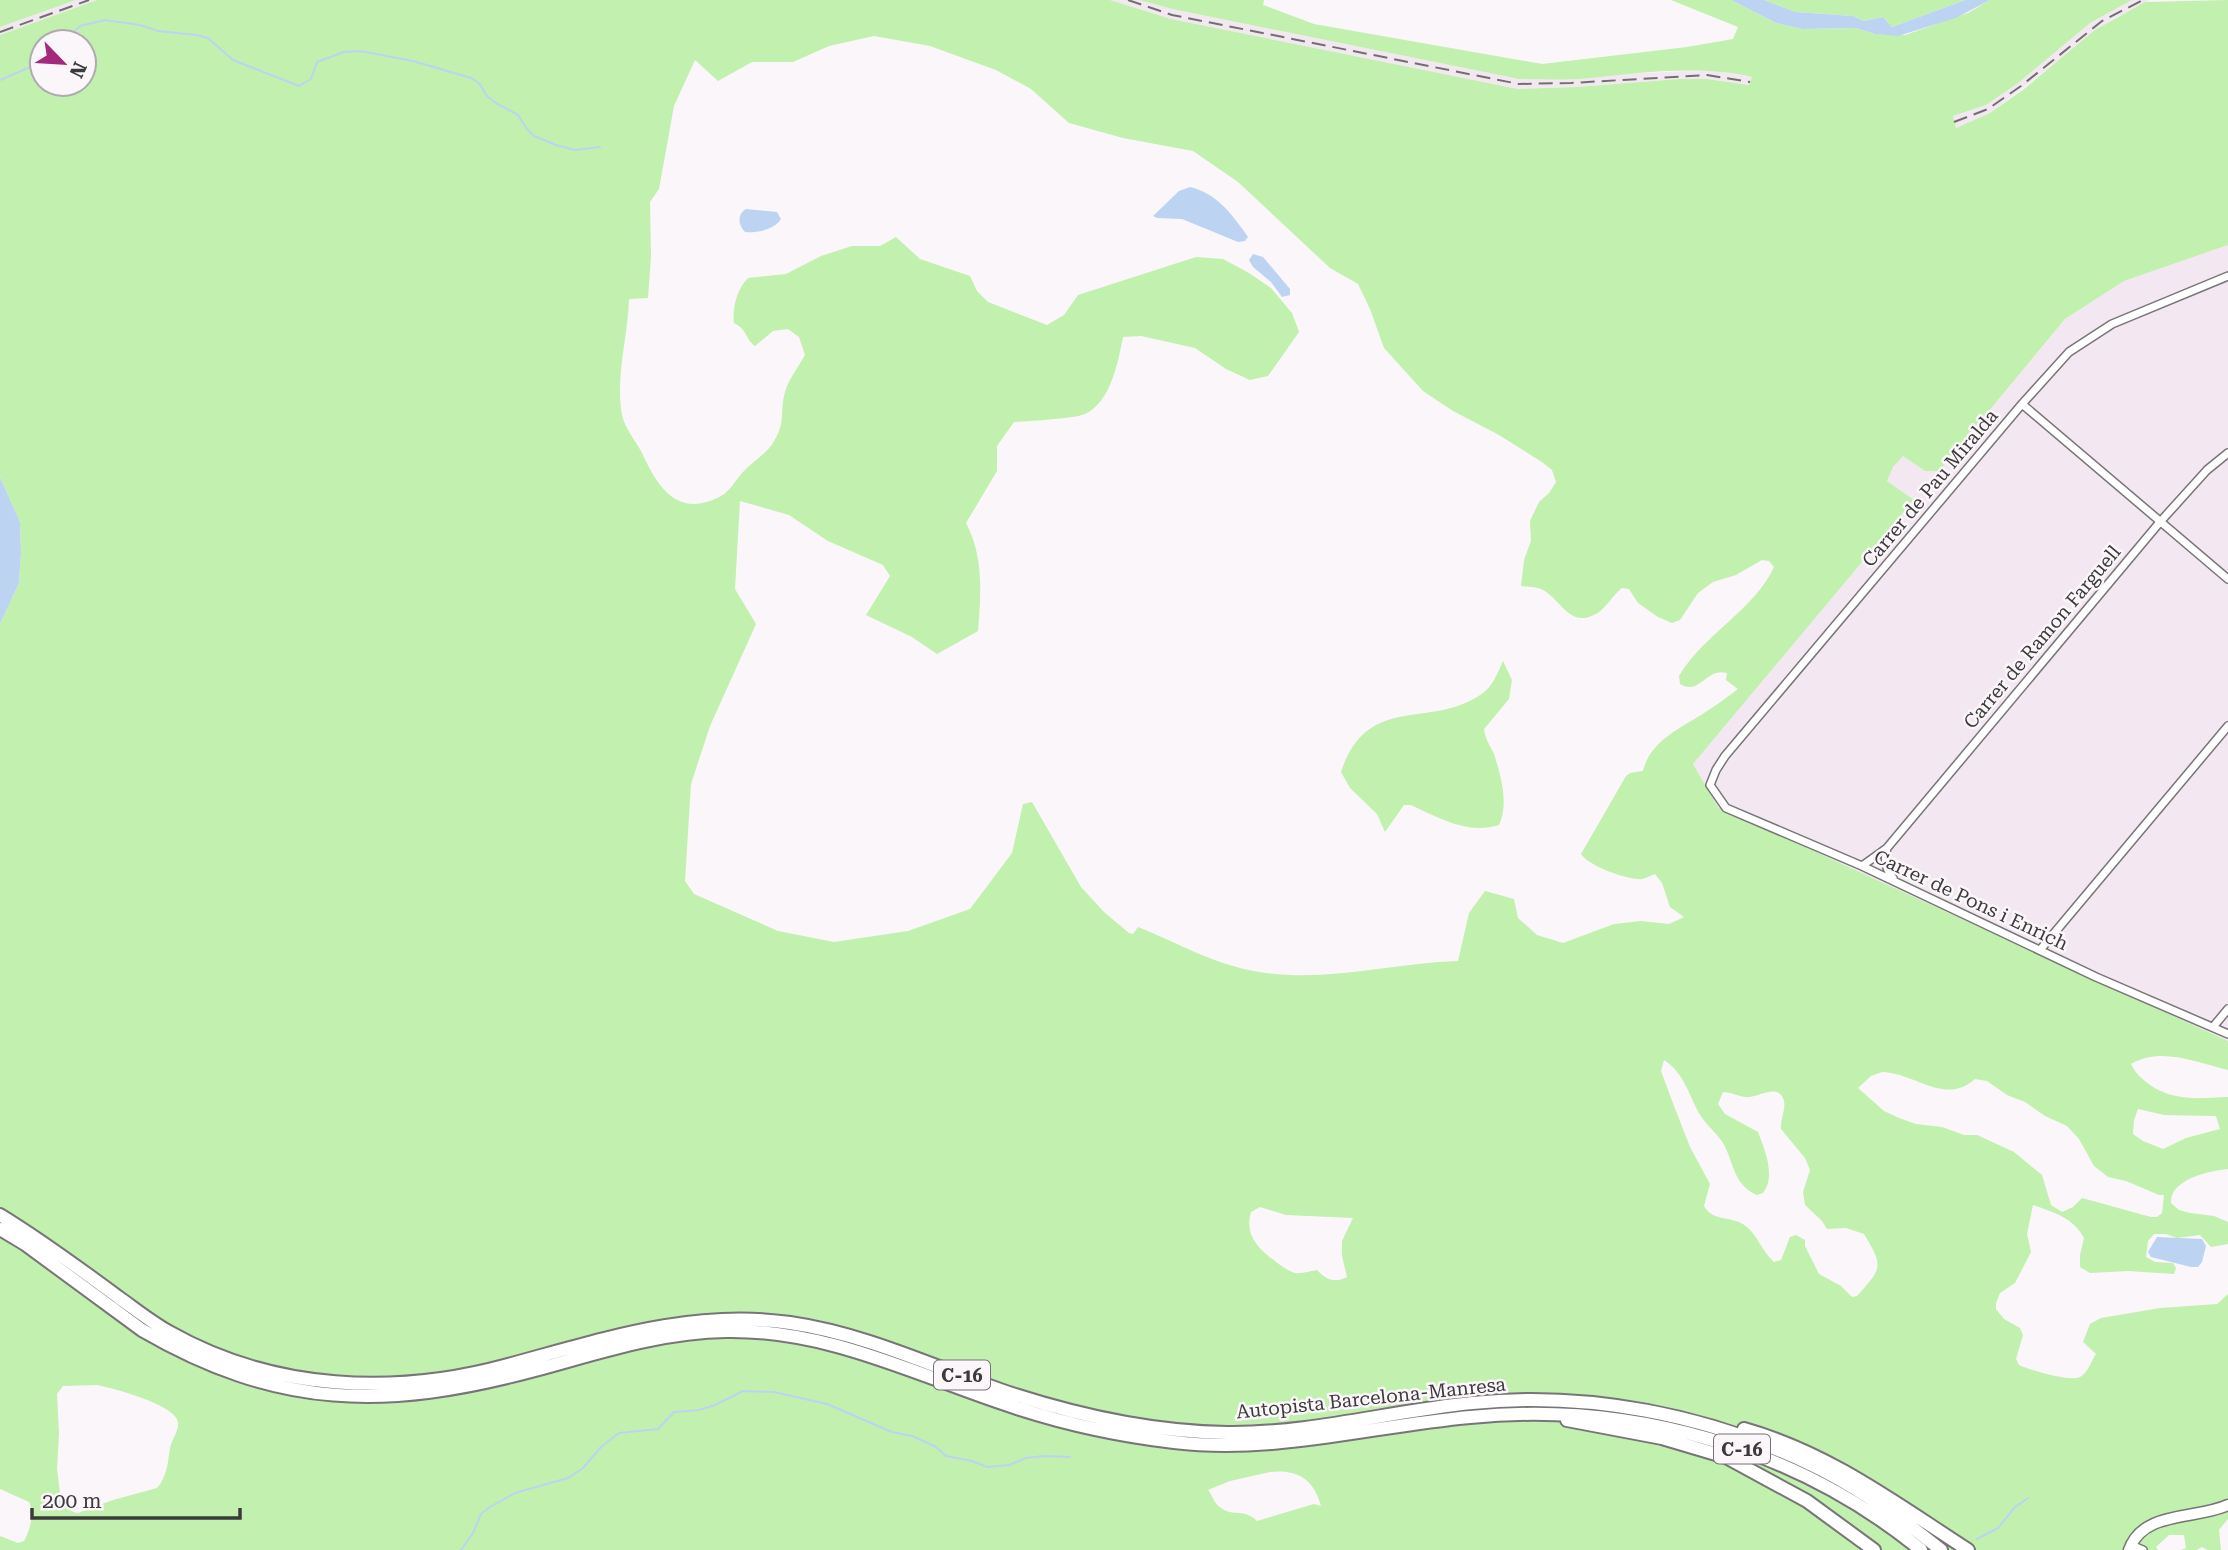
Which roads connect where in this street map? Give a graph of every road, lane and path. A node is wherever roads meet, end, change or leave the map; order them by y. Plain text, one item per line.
1 (2228, 276) edge
2 (2022, 404) junction
3 (2228, 453) edge
4 (2160, 522) junction
5 (2228, 579) edge
6 (2228, 726) edge
7 (1710, 785) joint
8 (1887, 848) junction
9 (1862, 866) junction
10 (1895, 882) junction
11 (2040, 950) junction
12 (2228, 1009) edge
13 (2213, 1027) junction
14 (2228, 1034) edge
15 (0, 1214) edge
16 (0, 1229) edge
17 (1593, 1402) junction
18 (1539, 1414) junction
19 (2228, 1505) edge
20 (2130, 1548) edge
21 (1874, 1550) edge
22 (1921, 1550) edge
23 (1941, 1550) edge
24 (1968, 1550) edge
25 (2143, 1550) edge

1 - 2 street, Carrer de Pau Miralda
2 - 4 street
2 - 7 street, Carrer de Pau Miralda
3 - 4 street, Carrer de Ramon Farguell
4 - 5 street
4 - 8 street, Carrer de Ramon Farguell
6 - 11 street
7 - 9 street, Carrer de Pons i Enrich
8 - 9 street, Carrer de Ramon Farguell
8 - 10 street
9 - 10 street, Carrer de Pons i Enrich
10 - 11 street, Carrer de Pons i Enrich
11 - 13 street, Carrer de Pons i Enrich
12 - 13 street
13 - 14 street, Carrer de Pons i Enrich
15 - 17 highway, Autopista Barcelona-Manresa / C-16
16 - 18 highway, Autopista Barcelona-Manresa / C-16
17 - 23 highway, Autopista Barcelona-Manresa / C-16
17 - 24 highway
18 - 21 highway
18 - 22 highway, Autopista Barcelona-Manresa / C-16
19 - 20 street
20 - 25 street

